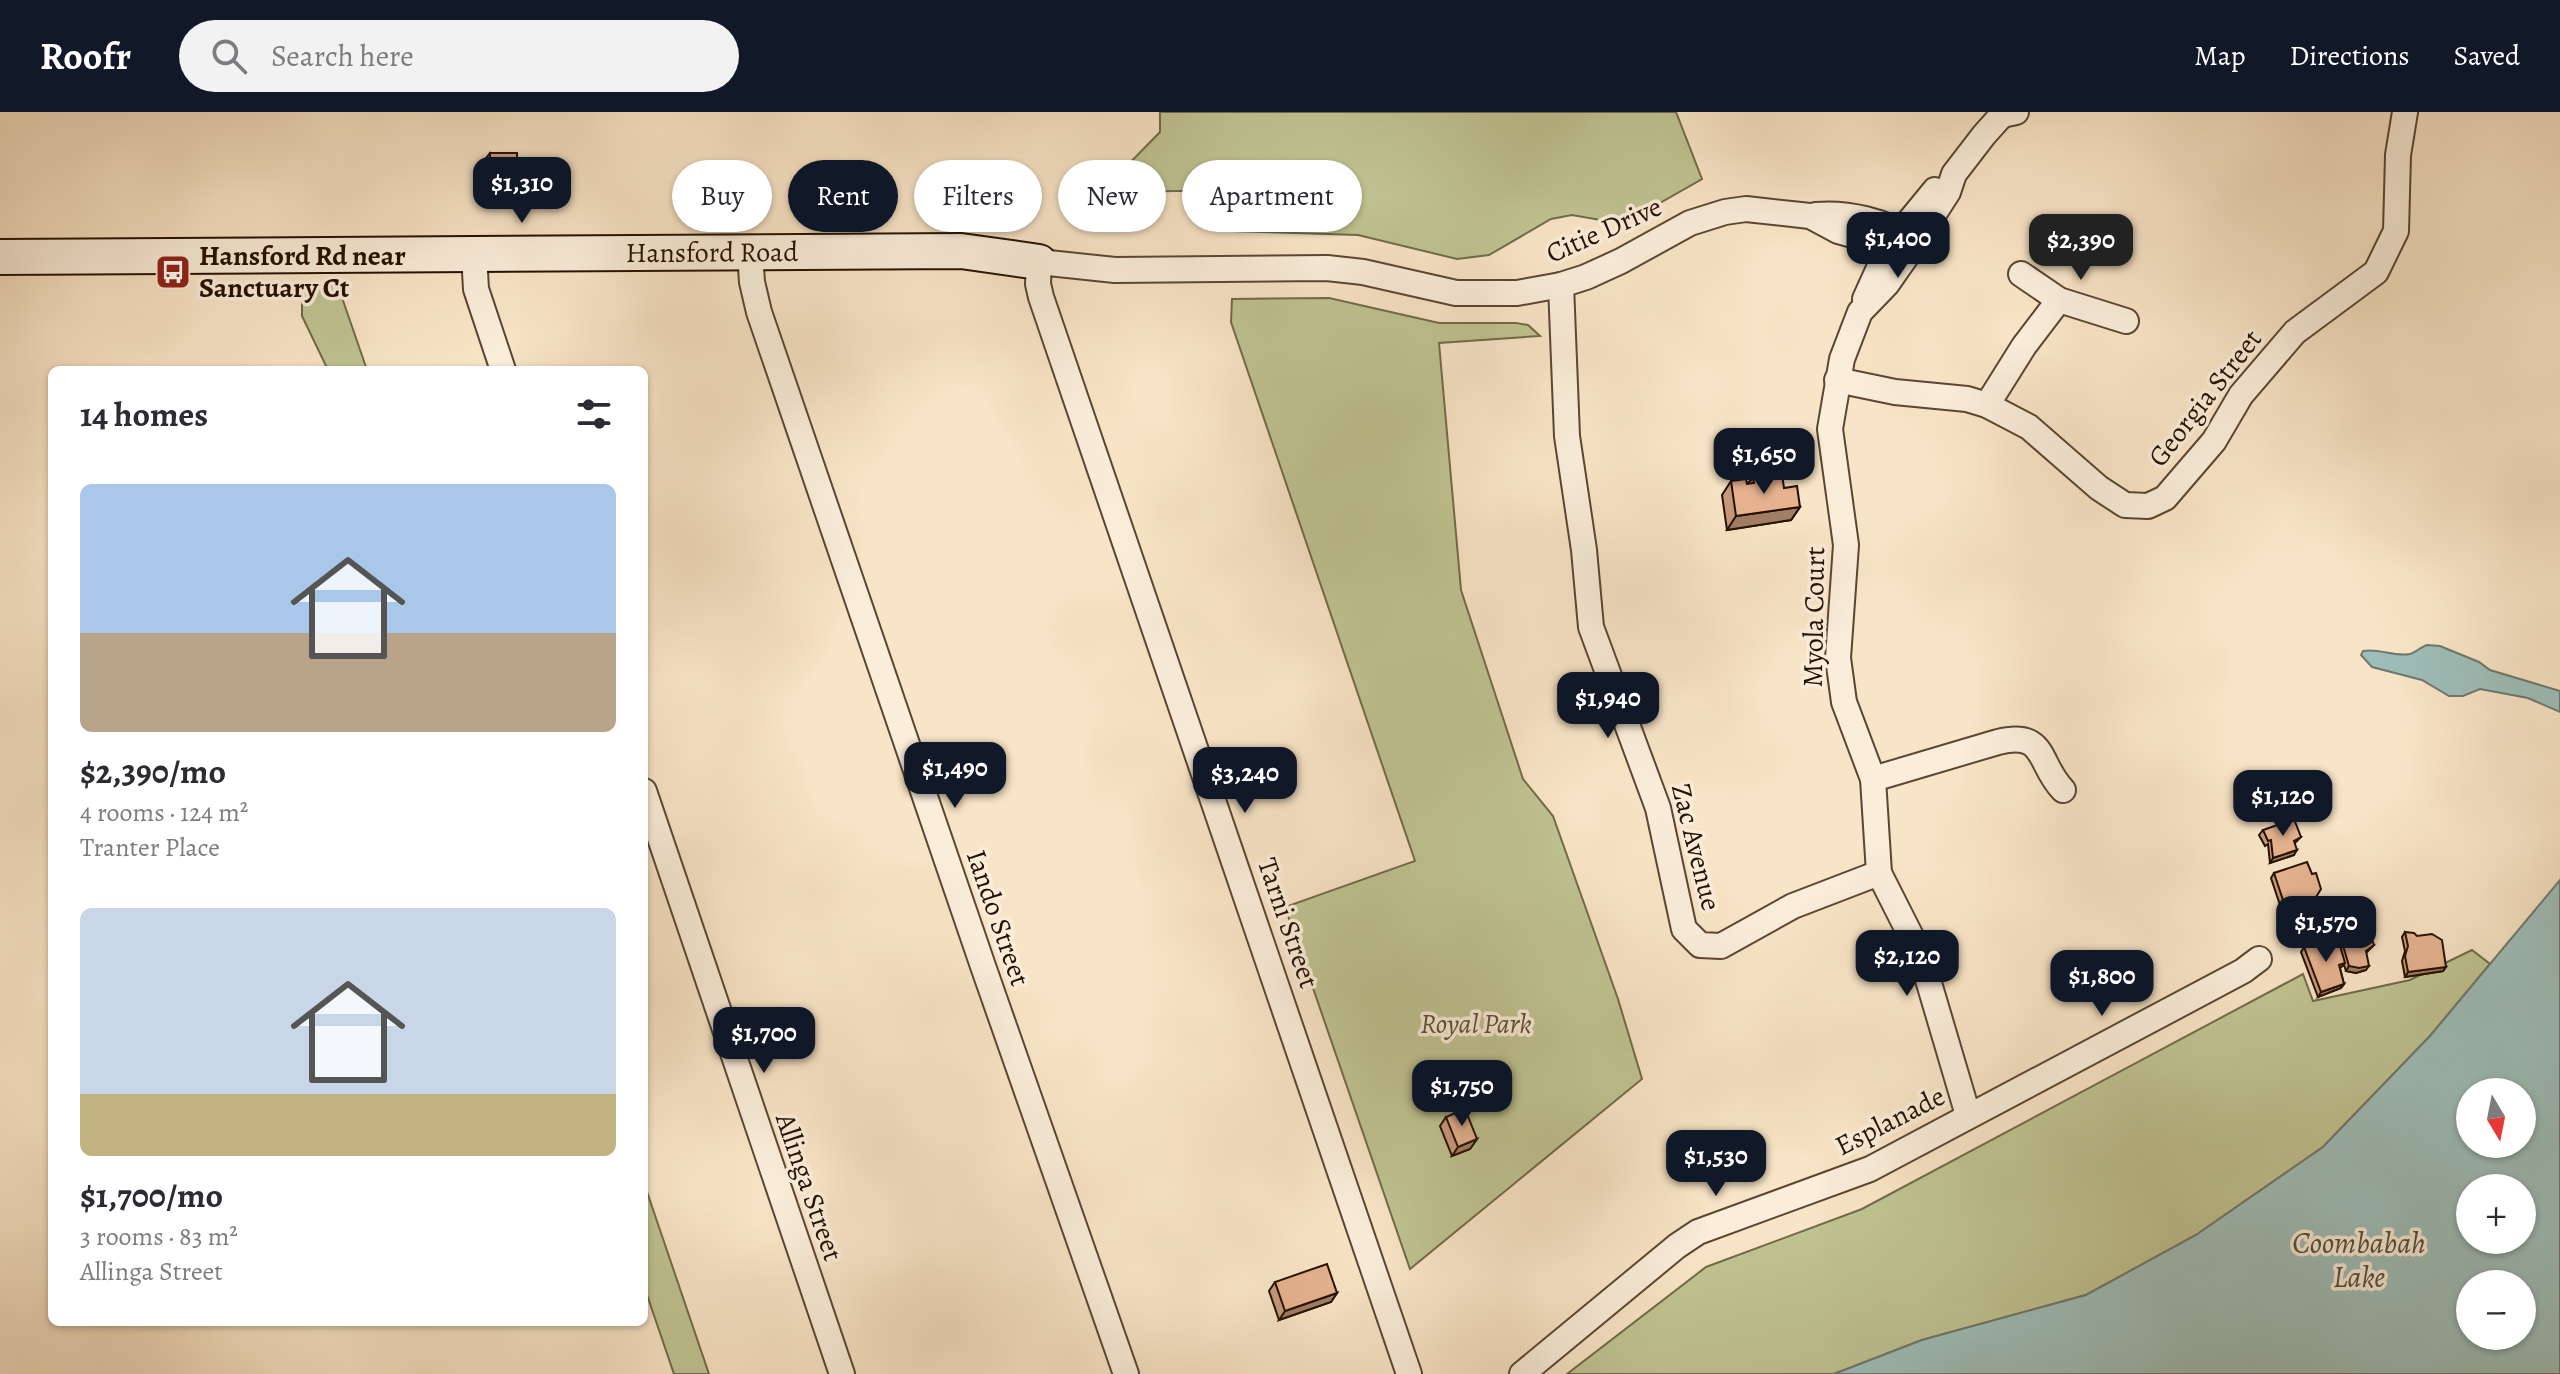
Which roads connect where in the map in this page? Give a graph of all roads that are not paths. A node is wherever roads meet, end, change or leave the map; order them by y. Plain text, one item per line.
1 (2016, 112) edge
2 (2405, 112) edge
3 (1903, 242) junction
4 (750, 252) junction
5 (474, 254) junction
6 (0, 257) edge
7 (1039, 262) junction
8 (2021, 274) dead end
9 (1561, 285) junction
10 (2059, 300) junction
11 (2126, 321) dead end
12 (502, 366) edge
13 (1837, 380) junction
14 (1987, 405) junction
15 (1873, 779) junction
16 (2063, 790) dead end
17 (648, 803) edge
18 (1879, 873) junction
19 (2259, 959) dead end
20 (1968, 1115) junction
21 (842, 1374) edge
22 (1126, 1374) edge
23 (1409, 1374) edge
24 (1522, 1374) edge

1 - 3 street, Myola Court
2 - 14 street, Georgia Street
3 - 9 street, Citie Drive
3 - 13 street, Myola Court
4 - 5 street, Hansford Road
4 - 7 street, Hansford Road
4 - 22 street, Iando Street
5 - 6 street, Hansford Road
5 - 12 street
7 - 9 street, Citie Drive
7 - 23 street, Tarni Street
8 - 10 street
9 - 18 street, Zac Avenue
10 - 11 street
10 - 14 street
13 - 14 street, Georgia Street
13 - 15 street, Myola Court
15 - 16 street
15 - 18 street, Myola Court
17 - 21 street, Allinga Street
18 - 20 street, Myola Court
19 - 20 street, Esplanade
20 - 24 street, Esplanade

